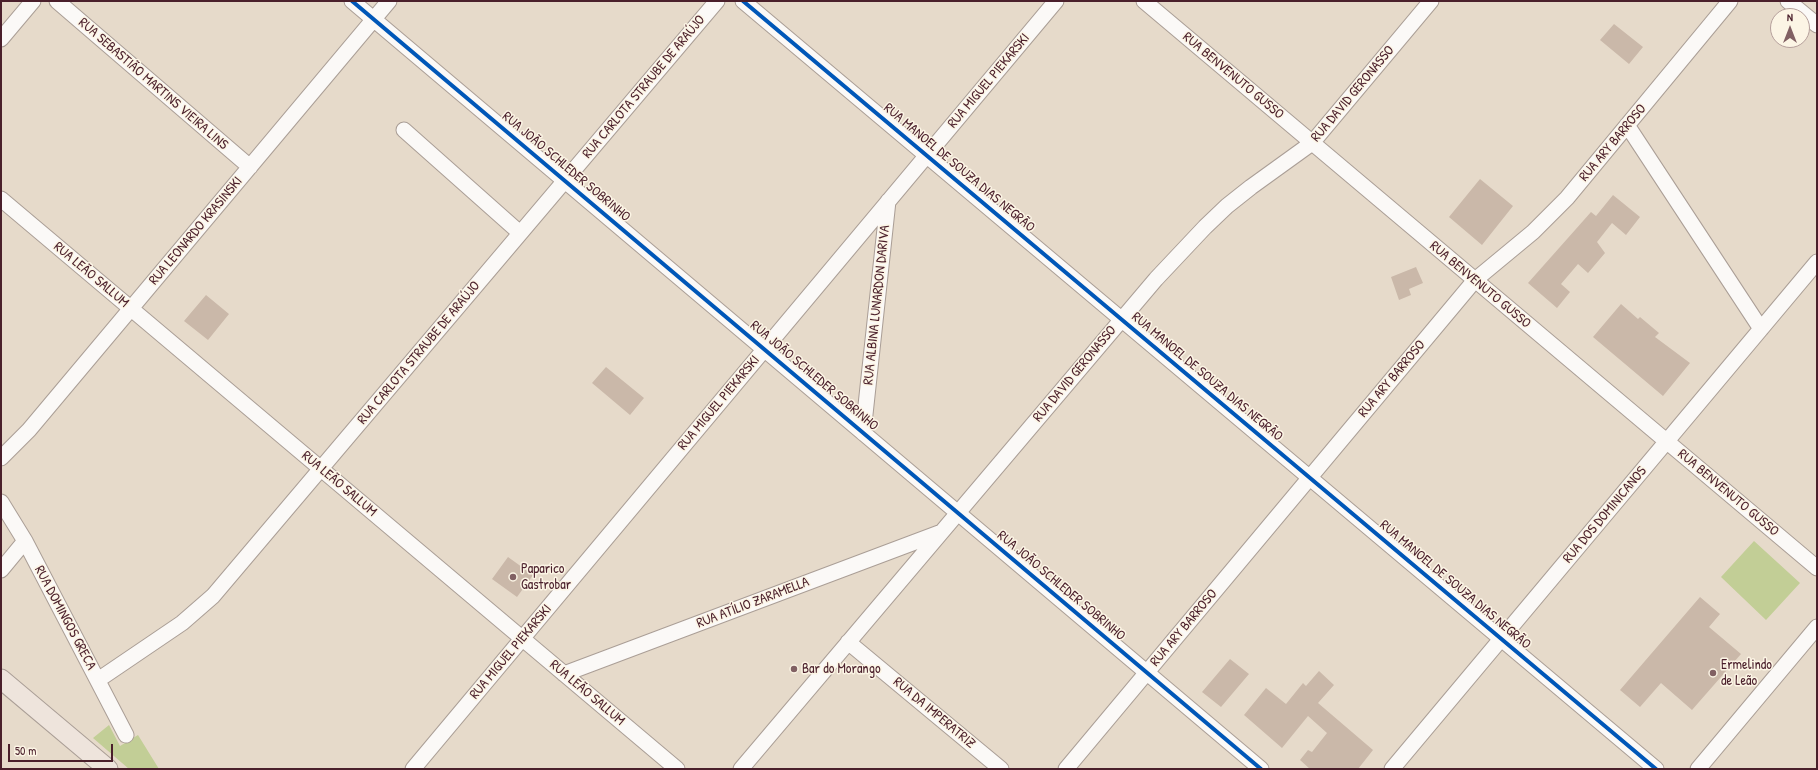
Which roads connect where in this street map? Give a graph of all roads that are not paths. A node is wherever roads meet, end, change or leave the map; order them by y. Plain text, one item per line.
1 (33, 1) edge
2 (57, 1) edge
3 (352, 1) edge
4 (390, 1) edge
5 (716, 1) edge
6 (743, 1) edge
7 (1056, 1) edge
8 (1144, 1) edge
9 (1431, 1) edge
10 (1730, 1) edge
11 (1788, 1) edge
12 (374, 20) junction
13 (1817, 25) edge
14 (1, 39) edge
15 (1627, 125) junction
16 (404, 130) dead end
17 (1312, 143) junction
18 (927, 155) junction
19 (250, 167) junction
20 (565, 181) junction
21 (1, 199) edge
22 (888, 201) junction
23 (520, 234) junction
24 (1817, 262) edge
25 (1475, 280) junction
26 (131, 309) junction
27 (1122, 319) junction
28 (1761, 329) junction
29 (764, 349) junction
30 (863, 433) junction
31 (1666, 441) junction
32 (1, 458) edge
33 (321, 469) junction
34 (1310, 478) junction
35 (1, 502) edge
36 (958, 513) junction
37 (942, 532) junction
38 (25, 541) junction
39 (1817, 568) edge
40 (1, 570) edge
41 (1817, 627) edge
42 (522, 639) junction
43 (1501, 639) junction
44 (848, 642) junction
45 (1147, 672) junction
46 (564, 674) junction
47 (1, 679) edge
48 (98, 680) junction
49 (126, 735) dead end
50 (108, 769) edge
51 (414, 769) edge
52 (677, 769) edge
53 (741, 769) edge
54 (1002, 769) edge
55 (1066, 769) edge
56 (1261, 769) edge
57 (1392, 769) edge
58 (1656, 769) edge
59 (1698, 769) edge

1 - 14 street
2 - 19 street, RUA SEBASTIÃO MARTINS VIEIRA LINS
3 - 12 street, RUA JOÃO SCHLEDER SOBRINHO
4 - 12 street, RUA LEONARDO KRASINSKI
5 - 20 street, RUA CARLOTA STRAUBE DE ARAÚJO
6 - 18 street, RUA MANOEL DE SOUZA DIAS NEGRÃO
7 - 18 street, RUA MIGUEL PIEKARSKI
8 - 17 street, RUA BENVENUTO GUSSO
9 - 17 street, RUA DAVID GERONASSO
10 - 15 street, RUA ARY BARROSO
11 - 13 street
12 - 19 street, RUA LEONARDO KRASINSKI
12 - 20 street, RUA JOÃO SCHLEDER SOBRINHO
15 - 25 street, RUA ARY BARROSO
15 - 28 street
16 - 23 street
17 - 25 street, RUA BENVENUTO GUSSO
17 - 27 street, RUA DAVID GERONASSO
18 - 22 street, RUA MIGUEL PIEKARSKI
18 - 27 street, RUA MANOEL DE SOUZA DIAS NEGRÃO
19 - 26 street, RUA LEONARDO KRASINSKI
20 - 23 street, RUA CARLOTA STRAUBE DE ARAÚJO
20 - 29 street, RUA JOÃO SCHLEDER SOBRINHO
21 - 26 street, RUA LEÃO SALLUM
22 - 29 street, RUA MIGUEL PIEKARSKI
22 - 30 street, RUA ALBINA LUNARDON DARIVA
23 - 33 street, RUA CARLOTA STRAUBE DE ARAÚJO
24 - 28 street, RUA DOS DOMINICANOS
25 - 31 street, RUA BENVENUTO GUSSO
25 - 34 street, RUA ARY BARROSO
26 - 32 street, RUA LEONARDO KRASINSKI
26 - 33 street, RUA LEÃO SALLUM
27 - 34 street, RUA MANOEL DE SOUZA DIAS NEGRÃO
27 - 36 street, RUA DAVID GERONASSO
28 - 31 street, RUA DOS DOMINICANOS
29 - 30 street, RUA JOÃO SCHLEDER SOBRINHO
29 - 42 street, RUA MIGUEL PIEKARSKI
30 - 36 street, RUA JOÃO SCHLEDER SOBRINHO
31 - 39 street, RUA BENVENUTO GUSSO
31 - 43 street, RUA DOS DOMINICANOS
33 - 42 street, RUA LEÃO SALLUM
33 - 48 street, RUA CARLOTA STRAUBE DE ARAÚJO
34 - 43 street, RUA MANOEL DE SOUZA DIAS NEGRÃO
34 - 45 street, RUA ARY BARROSO
35 - 38 street, RUA DOMINGOS GRECA
36 - 37 street, RUA DAVID GERONASSO
36 - 45 street, RUA JOÃO SCHLEDER SOBRINHO
37 - 44 street, RUA DAVID GERONASSO
37 - 46 street, RUA ATÍLIO ZARAMELLA
38 - 40 street
38 - 48 street, RUA DOMINGOS GRECA
41 - 59 street
42 - 46 street, RUA LEÃO SALLUM
42 - 51 street, RUA MIGUEL PIEKARSKI
43 - 57 street, RUA DOS DOMINICANOS
43 - 58 street, RUA MANOEL DE SOUZA DIAS NEGRÃO
44 - 53 street, RUA DAVID GERONASSO
44 - 54 street, RUA DA IMPERATRIZ
45 - 55 street, RUA ARY BARROSO
45 - 56 street, RUA JOÃO SCHLEDER SOBRINHO
46 - 52 street, RUA LEÃO SALLUM
47 - 50 main road
48 - 49 street, RUA DOMINGOS GRECA

